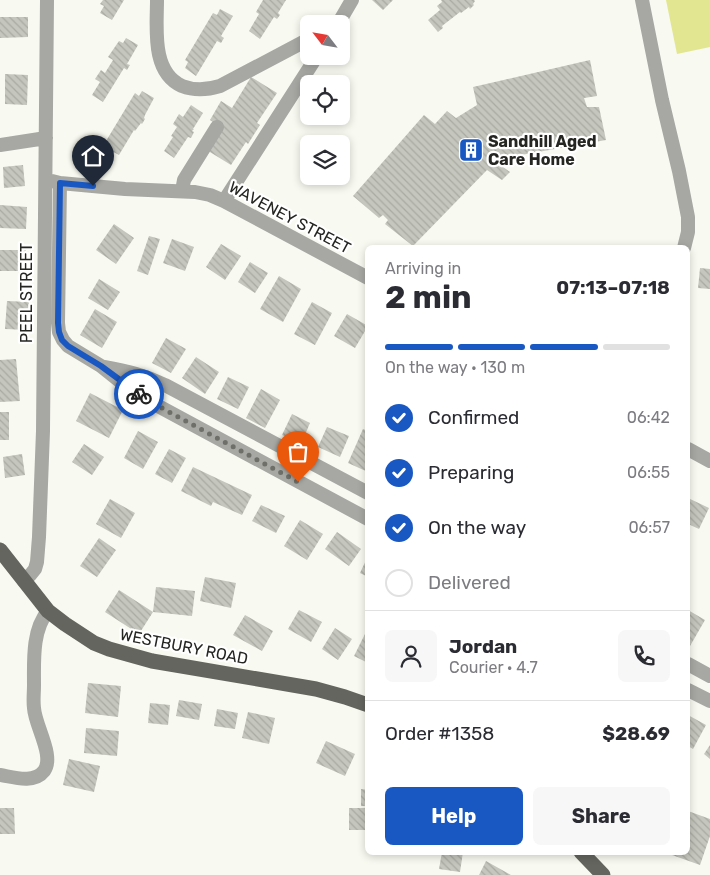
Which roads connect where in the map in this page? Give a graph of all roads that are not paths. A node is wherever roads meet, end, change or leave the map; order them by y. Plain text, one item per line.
1 (47, 0) edge
2 (157, 0) edge
3 (352, 0) edge
4 (642, 0) edge
5 (343, 15) edge
6 (300, 44) edge
7 (311, 65) edge
8 (217, 127) dead end
9 (46, 138) junction
10 (0, 145) edge
11 (45, 180) junction
12 (60, 183) junction
13 (182, 192) junction
14 (224, 201) junction
15 (685, 245) edge
16 (365, 276) edge
17 (101, 366) junction
18 (690, 450) edge
19 (710, 461) edge
20 (365, 491) edge
21 (365, 517) edge
22 (0, 550) edge
23 (24, 581) junction
24 (48, 611) junction
25 (690, 665) edge
26 (710, 676) edge
27 (690, 691) edge
28 (710, 701) edge
29 (365, 704) edge
30 (0, 775) edge
31 (584, 855) edge
32 (603, 875) edge

1 - 9 street, PEEL STREET
2 - 6 street
3 - 5 street
4 - 15 street
7 - 14 street
8 - 13 street
9 - 10 street
9 - 11 street, PEEL STREET
11 - 12 street, WAVENEY STREET
11 - 23 street, PEEL STREET
12 - 13 street, WAVENEY STREET
12 - 17 street
13 - 14 street, WAVENEY STREET
14 - 16 street, WAVENEY STREET
17 - 20 street
17 - 21 street
18 - 19 street
22 - 23 main road, WESTBURY ROAD
23 - 24 main road, WESTBURY ROAD
24 - 29 main road, WESTBURY ROAD
24 - 30 street
25 - 26 street
27 - 28 street
31 - 32 main road

